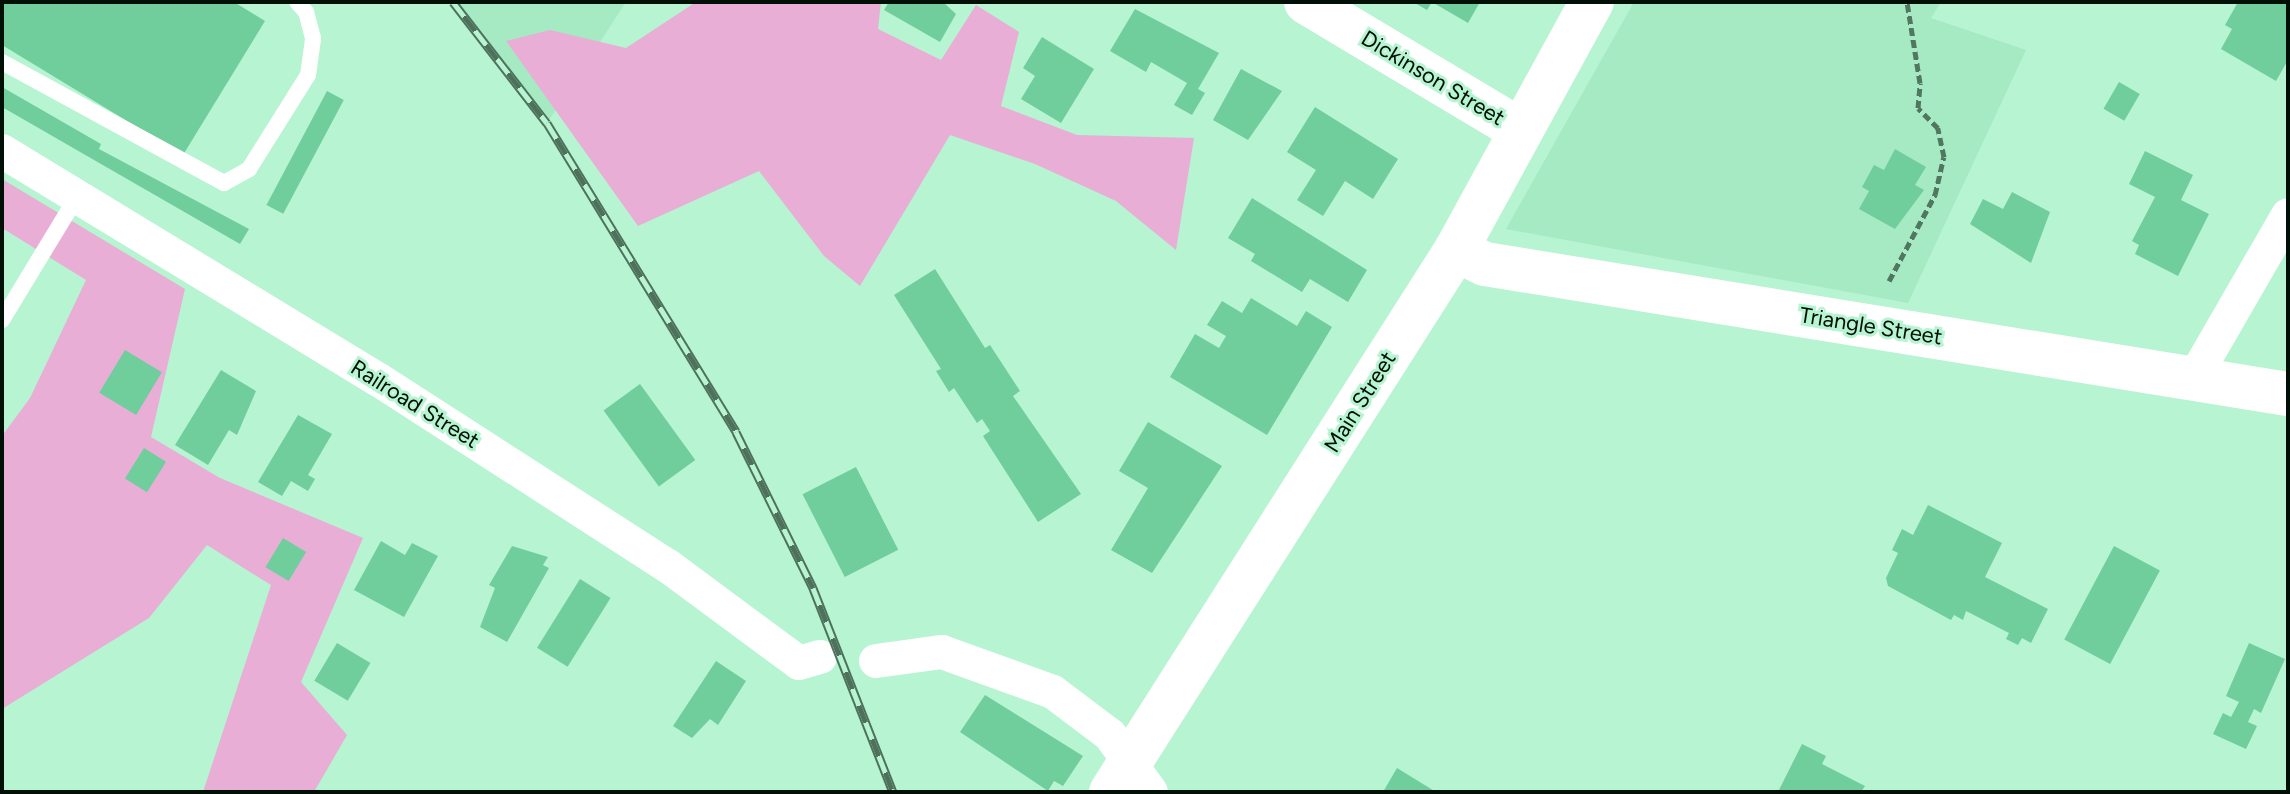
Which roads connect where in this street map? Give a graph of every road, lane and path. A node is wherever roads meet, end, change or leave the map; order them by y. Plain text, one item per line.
1 (297, 2) edge
2 (1306, 2) edge
3 (1592, 2) edge
4 (1907, 2) edge
5 (2, 62) edge
6 (1520, 130) junction
7 (2, 151) edge
8 (78, 195) junction
9 (2288, 215) edge
10 (1456, 250) junction
11 (1889, 281) dead end
12 (2, 320) edge
13 (2194, 378) junction
14 (2288, 394) edge
15 (820, 657) dead end
16 (876, 661) dead end
17 (1131, 782) edge

1 - 5 lane
2 - 6 main road, Dickinson Street
3 - 6 main road, Main Street
4 - 11 path
6 - 10 main road, Main Street
7 - 8 street, Railroad Street
8 - 12 lane
8 - 15 street, Railroad Street
9 - 13 street
10 - 13 main road, Triangle Street
10 - 17 main road, Main Street
13 - 14 main road, Triangle Street
16 - 17 street

